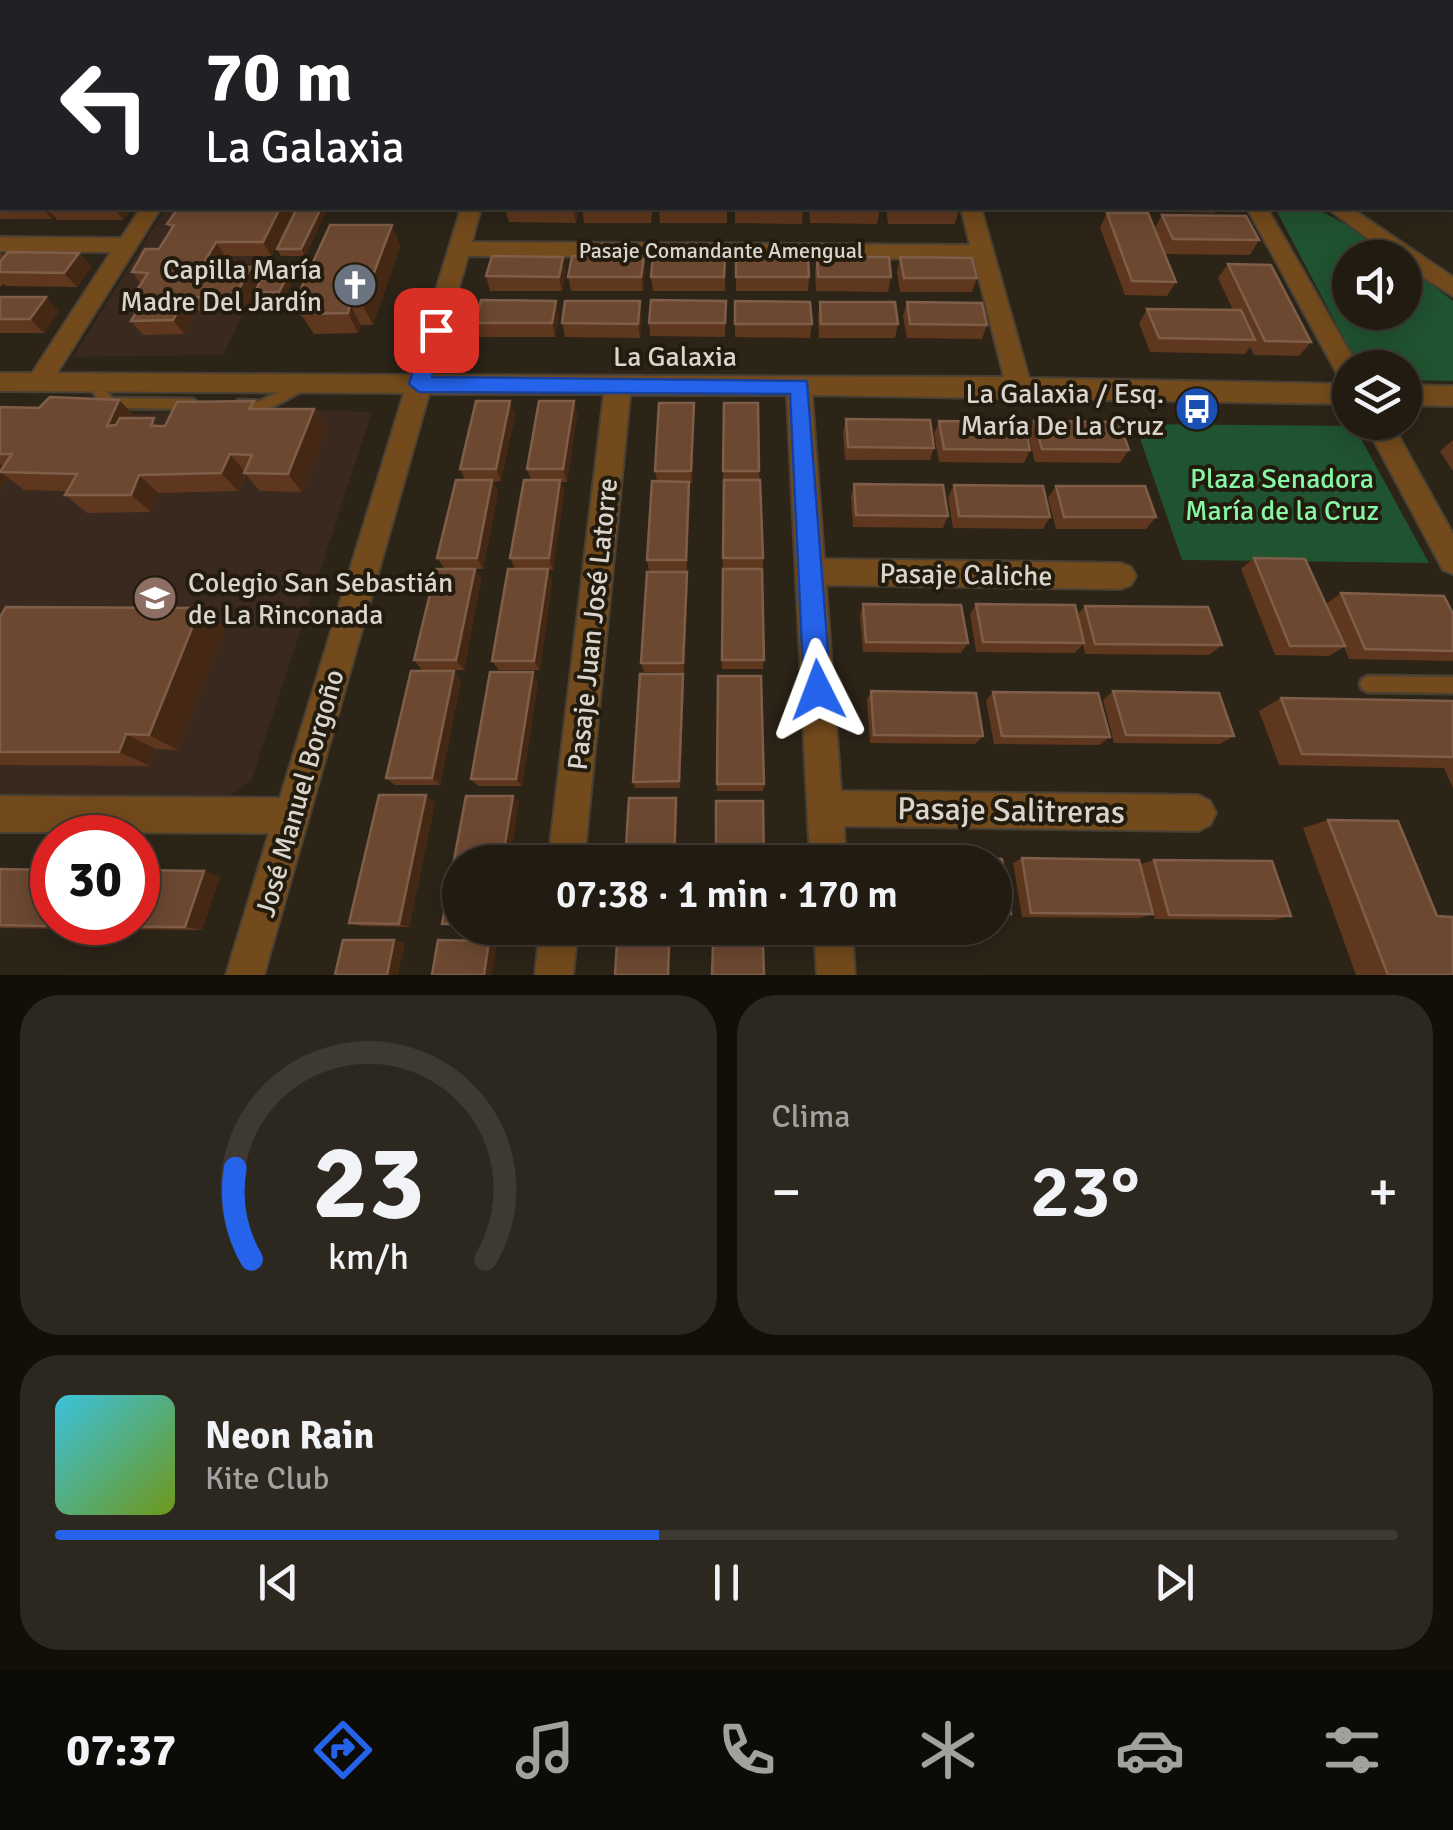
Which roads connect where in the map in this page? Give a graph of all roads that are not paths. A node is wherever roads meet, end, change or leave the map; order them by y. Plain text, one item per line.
1 (150, 210) edge
2 (471, 210) edge
3 (972, 210) edge
4 (1259, 210) edge
5 (1340, 210) edge
6 (0, 244) edge
7 (127, 245) junction
8 (459, 248) junction
9 (983, 252) junction
10 (1453, 288) edge
11 (1337, 350) edge
12 (38, 383) junction
13 (92, 383) junction
14 (306, 384) junction
15 (419, 384) junction
16 (2, 385) edge
17 (618, 385) junction
18 (800, 386) junction
19 (1019, 387) junction
20 (1332, 394) edge
21 (1422, 395) edge
22 (1453, 396) edge
23 (204, 404) edge
24 (224, 405) edge
25 (1387, 440) edge
26 (1453, 560) edge
27 (811, 572) junction
28 (1122, 576) dead end
29 (1368, 684) dead end
30 (1453, 684) edge
31 (825, 808) junction
32 (1198, 812) dead end
33 (0, 814) edge
34 (292, 816) junction
35 (568, 845) edge
36 (827, 845) edge
37 (557, 945) edge
38 (833, 945) edge
39 (245, 975) edge
40 (554, 975) edge
41 (836, 975) edge

1 - 7 street
2 - 8 street, José Manuel Borgoño
3 - 9 street
4 - 11 street
5 - 10 street
6 - 7 street
7 - 12 street
8 - 9 street, Pasaje Comandante Amengual
8 - 15 street, José Manuel Borgoño
9 - 19 street
12 - 13 street, La Galaxia
12 - 16 street, La Galaxia
13 - 14 street, La Galaxia
13 - 23 lane
14 - 15 street, La Galaxia
14 - 24 lane
15 - 17 street, La Galaxia
15 - 34 street, José Manuel Borgoño
17 - 18 street, La Galaxia
17 - 35 street, Pasaje Juan José Latorre
18 - 19 street, La Galaxia
18 - 27 street
19 - 20 street, La Galaxia
21 - 22 street
25 - 26 street
27 - 28 street, Pasaje Caliche
27 - 31 street
29 - 30 lane
31 - 32 street, Pasaje Salitreras
31 - 36 street
33 - 34 street
34 - 39 street, José Manuel Borgoño
37 - 40 street
38 - 41 street

